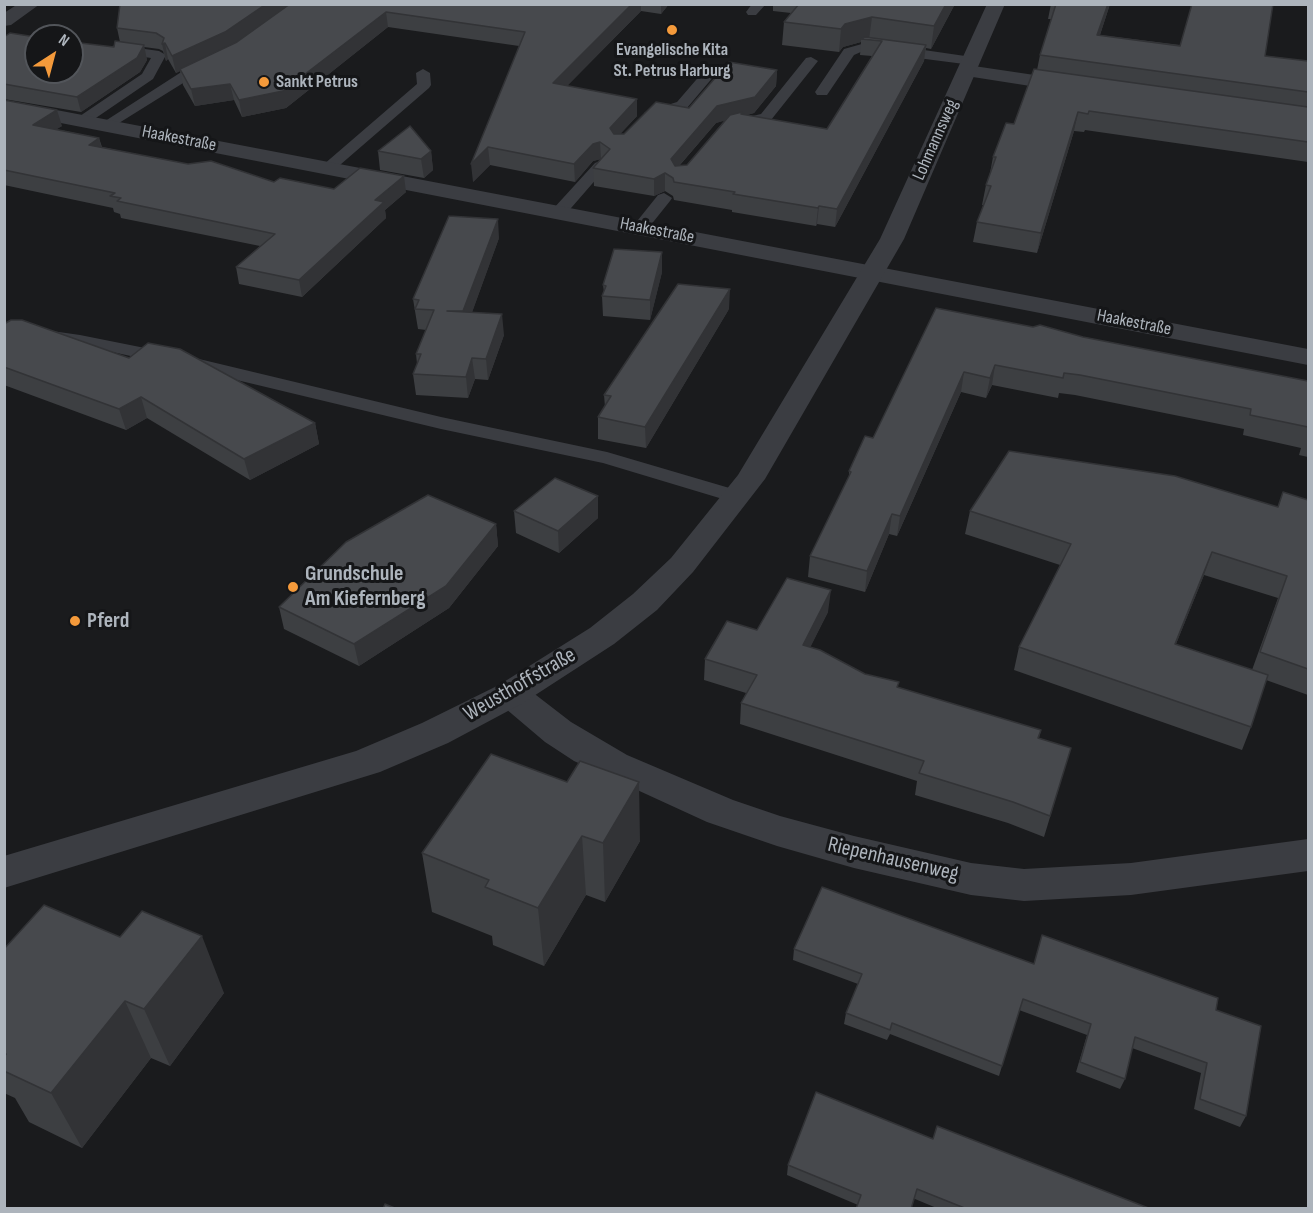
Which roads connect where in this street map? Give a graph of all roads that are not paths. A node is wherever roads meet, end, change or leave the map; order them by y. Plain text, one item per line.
1 (31, 4) edge
2 (996, 4) edge
3 (4, 21) edge
4 (108, 48) edge
5 (223, 58) edge
6 (811, 60) dead end
7 (969, 66) junction
8 (423, 73) dead end
9 (707, 76) dead end
10 (1095, 89) edge
11 (822, 92) dead end
12 (4, 106) edge
13 (82, 121) junction
14 (643, 122) edge
15 (106, 125) junction
16 (716, 136) edge
17 (600, 166) edge
18 (328, 168) junction
19 (664, 198) dead end
20 (559, 212) junction
21 (640, 228) junction
22 (871, 274) junction
23 (4, 334) edge
24 (1308, 357) edge
25 (736, 497) junction
26 (512, 694) junction
27 (1308, 855) edge
28 (4, 872) edge

1 - 3 street
2 - 7 street, Lohmannsweg
4 - 13 lane
5 - 15 lane
6 - 16 lane
7 - 10 street
7 - 11 lane
7 - 22 street, Lohmannsweg
8 - 18 lane
9 - 14 lane
12 - 13 street, Haakestraße
13 - 15 street, Haakestraße
15 - 18 street, Haakestraße
17 - 20 lane
18 - 20 street, Haakestraße
19 - 21 lane
20 - 21 street, Haakestraße
21 - 22 street, Haakestraße
22 - 24 street, Haakestraße
22 - 25 street, Weusthoffstraße
23 - 25 lane
25 - 26 street, Weusthoffstraße
26 - 27 street, Riepenhausenweg
26 - 28 street, Weusthoffstraße

